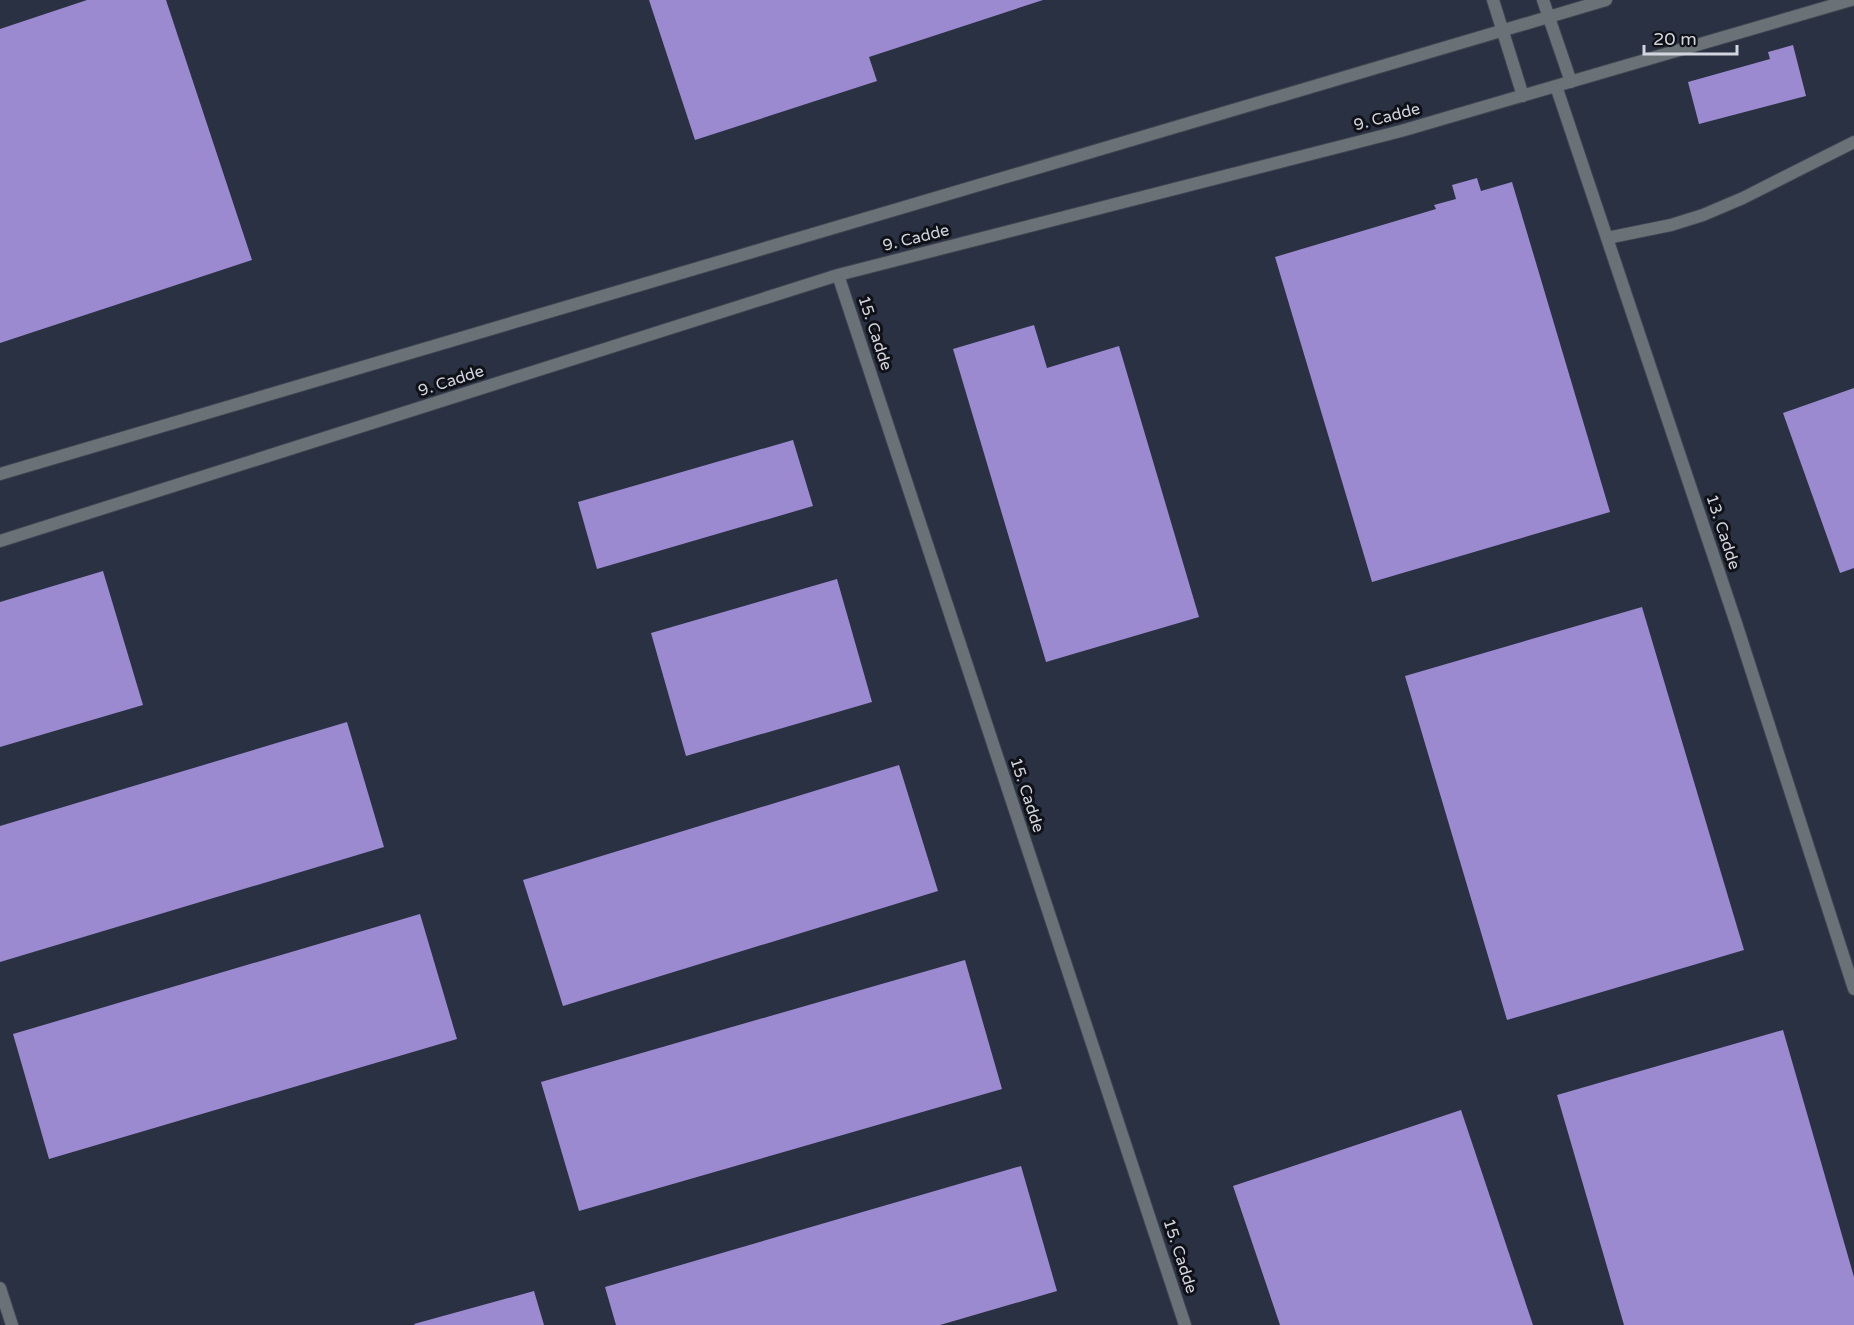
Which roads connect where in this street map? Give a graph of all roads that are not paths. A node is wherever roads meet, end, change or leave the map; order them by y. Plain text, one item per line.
1 (1493, 0) edge
2 (1543, 0) edge
3 (1606, 0) edge
4 (1851, 0) edge
5 (1548, 17) junction
6 (1502, 31) junction
7 (1571, 82) junction
8 (1556, 86) junction
9 (1522, 96) junction
10 (1854, 142) edge
11 (1607, 238) junction
12 (838, 275) junction
13 (0, 474) edge
14 (0, 541) edge
15 (1854, 989) edge
16 (0, 1288) edge
17 (12, 1325) edge
18 (1185, 1325) edge

1 - 6 lane
2 - 5 lane
3 - 5 lane, 9. Cadde
4 - 7 lane, 9. Cadde
5 - 6 lane, 9. Cadde
5 - 7 lane
6 - 9 lane
6 - 13 lane, 9. Cadde
7 - 8 lane, 9. Cadde
8 - 9 lane, 9. Cadde
8 - 11 lane, 13. Cadde
9 - 12 lane, 9. Cadde
10 - 11 lane
11 - 15 lane, 13. Cadde
12 - 14 lane, 9. Cadde
12 - 18 lane, 15. Cadde
16 - 17 lane

